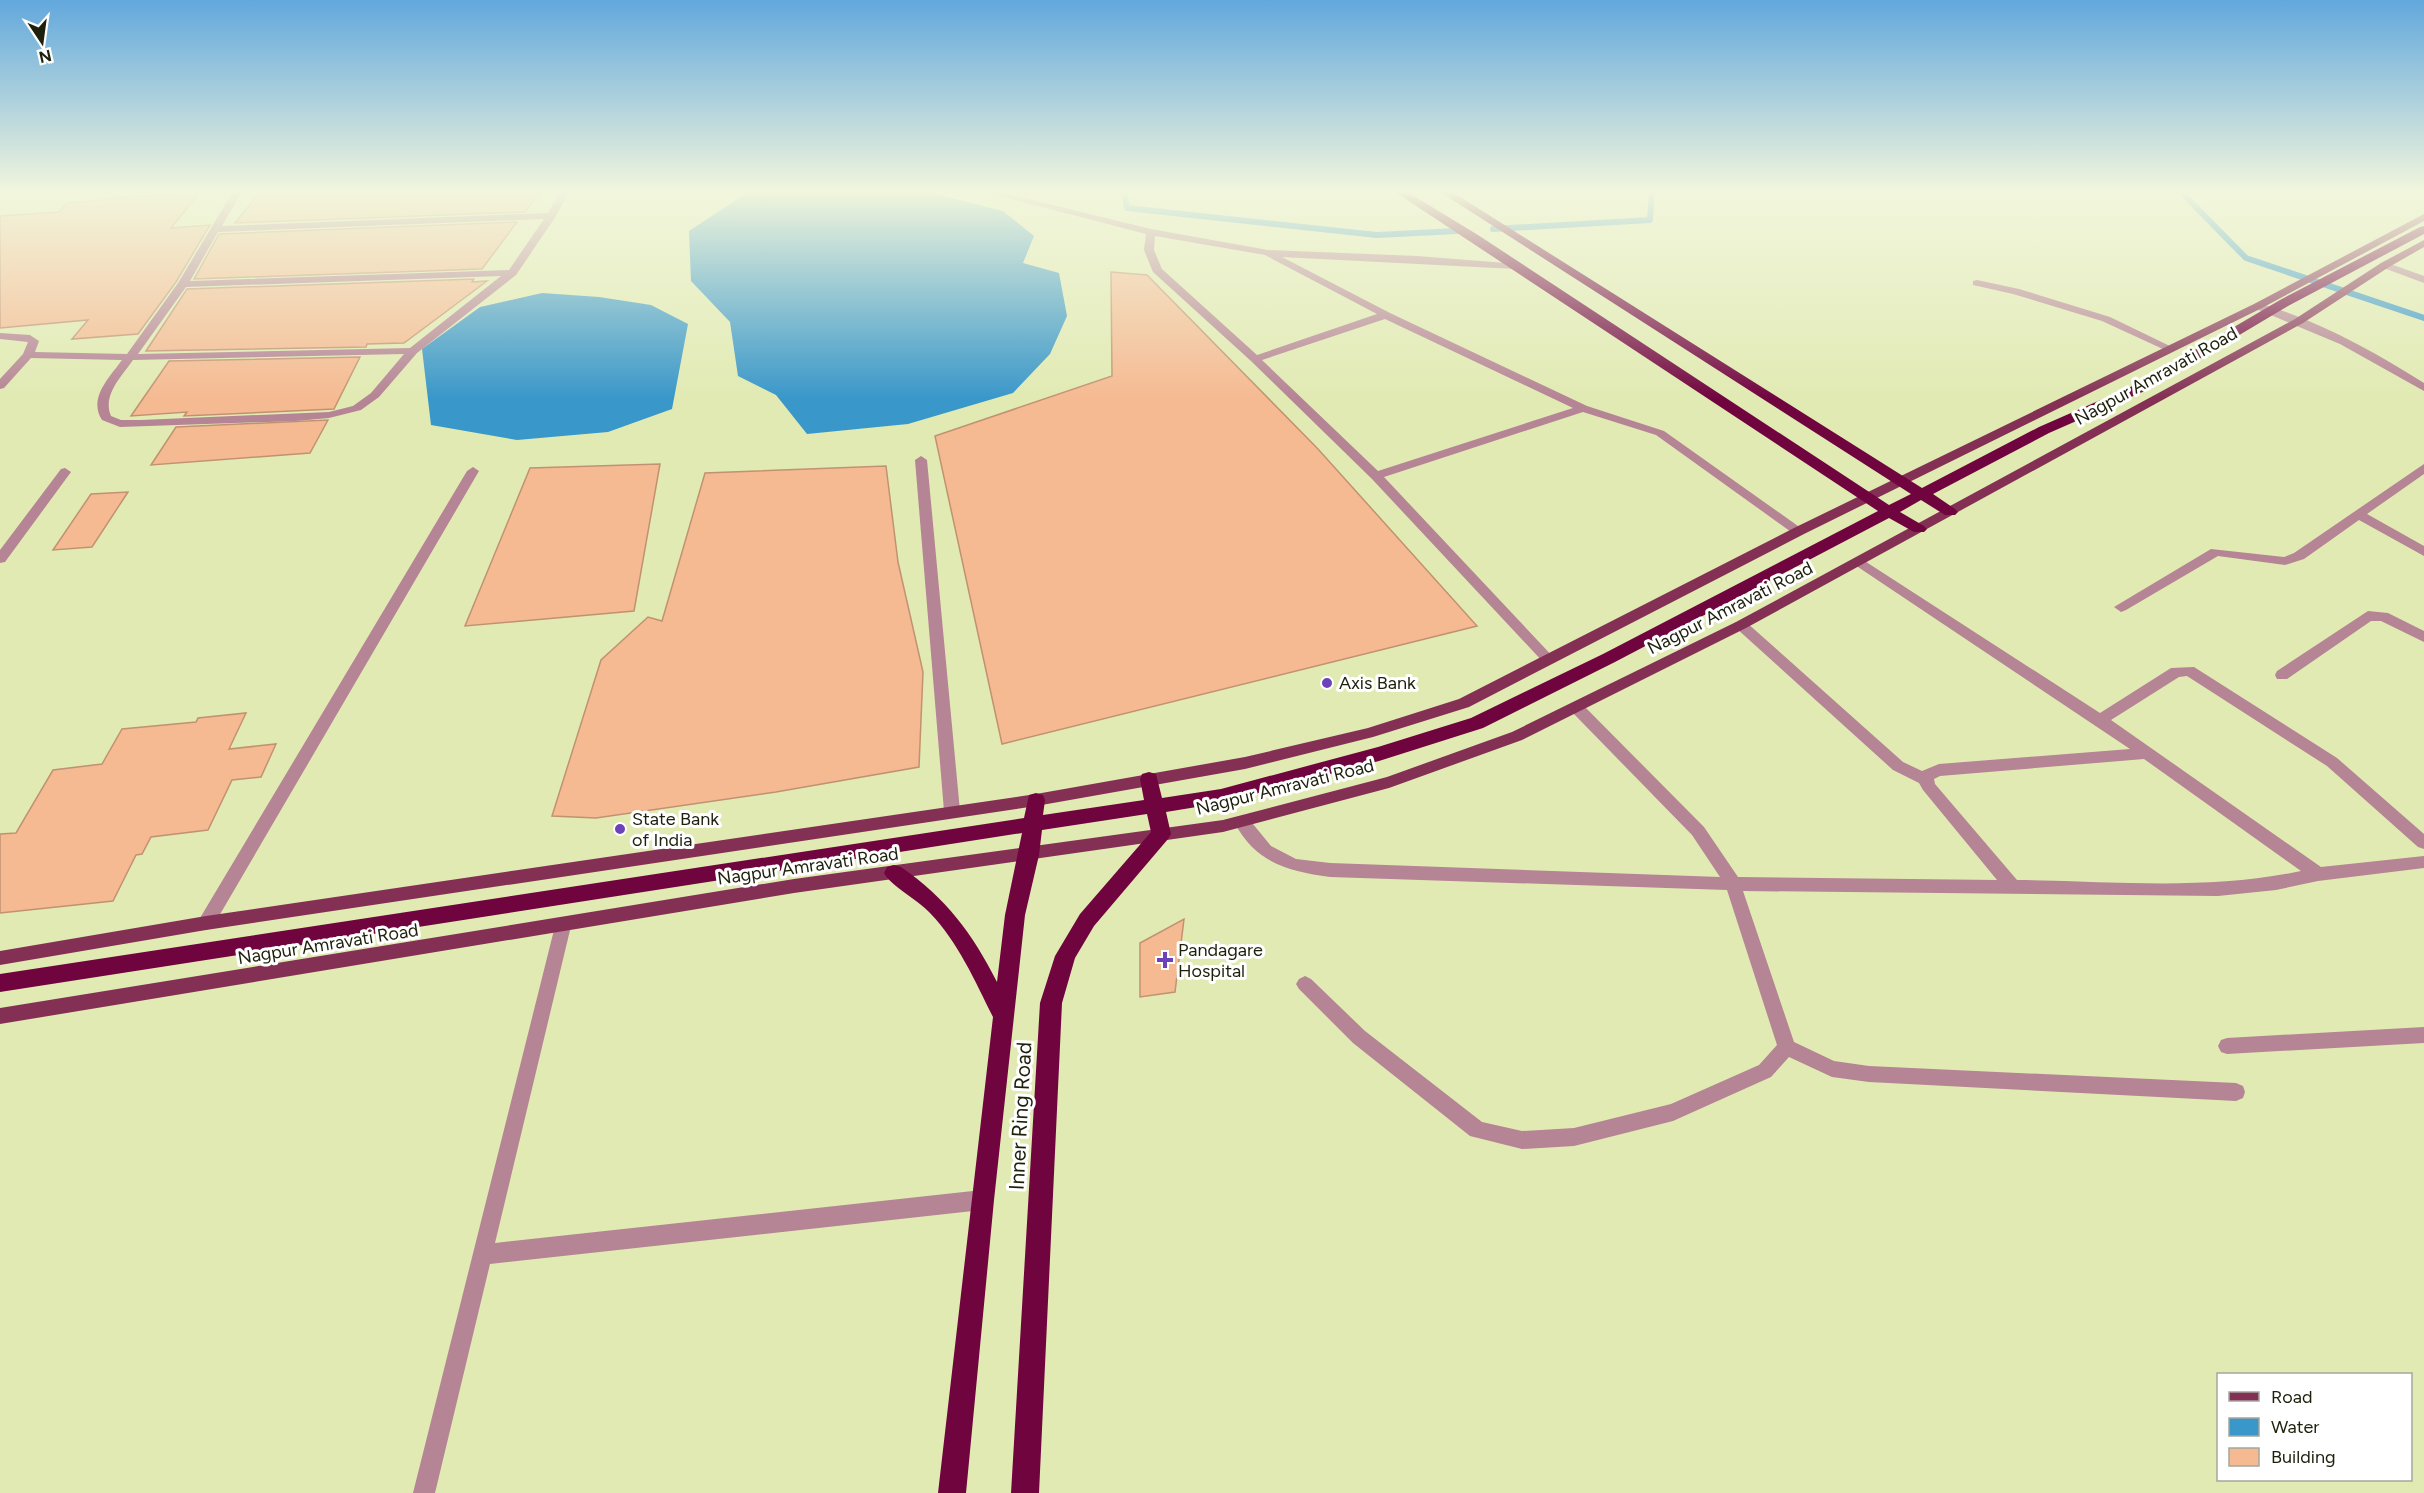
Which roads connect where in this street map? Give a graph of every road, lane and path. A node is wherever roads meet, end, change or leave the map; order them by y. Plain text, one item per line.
1 (197, 260) edge
2 (521, 260) edge
3 (1152, 260) edge
4 (1281, 260) edge
5 (1426, 260) edge
6 (1506, 260) edge
7 (1554, 260) edge
8 (2343, 260) edge
9 (2365, 260) edge
10 (2394, 260) edge
11 (2385, 265) junction
12 (1515, 266) junction
13 (512, 273) junction
14 (2424, 280) edge
15 (1977, 283) dead end
16 (183, 284) junction
17 (2258, 306) junction
18 (1386, 315) junction
19 (2299, 321) junction
20 (0, 336) edge
21 (2169, 348) junction
22 (413, 351) junction
23 (28, 355) junction
24 (130, 357) junction
25 (1255, 359) junction
26 (0, 386) edge
27 (2424, 388) edge
28 (1583, 408) junction
29 (921, 460) dead end
30 (2424, 468) edge
31 (473, 471) dead end
32 (65, 472) dead end
33 (1376, 476) junction
34 (1903, 481) junction
35 (1868, 499) junction
36 (1950, 512) junction
37 (2358, 514) junction
38 (1919, 529) junction
39 (1799, 531) junction
40 (2424, 552) edge
41 (0, 559) edge
42 (1860, 562) junction
43 (2121, 607) dead end
44 (1741, 625) junction
45 (2424, 638) edge
46 (1549, 660) junction
47 (2282, 675) dead end
48 (1577, 708) junction
49 (2100, 720) junction
50 (2146, 753) junction
51 (1149, 779) junction
52 (1926, 779) junction
53 (1036, 800) junction
54 (952, 811) junction
55 (1242, 822) junction
56 (1161, 834) junction
57 (2424, 843) edge
58 (1029, 855) junction
59 (2424, 862) edge
60 (894, 873) junction
61 (2318, 874) junction
62 (1733, 884) junction
63 (2012, 886) junction
64 (206, 923) junction
65 (563, 926) junction
66 (0, 958) edge
67 (0, 983) edge
68 (1305, 984) dead end
69 (0, 1016) edge
70 (1003, 1016) junction
71 (2424, 1035) edge
72 (2226, 1046) dead end
73 (1787, 1047) junction
74 (2236, 1092) dead end
75 (982, 1200) junction
76 (483, 1255) junction
77 (424, 1493) edge
78 (952, 1493) edge
79 (1025, 1493) edge

1 - 16 street
2 - 13 street
3 - 25 street
4 - 18 street
5 - 12 street
6 - 12 highway
7 - 34 highway
8 - 17 main road, Nagpur Amravati Road
9 - 67 highway
10 - 11 main road, Nagpur Amravati Road
11 - 14 street
11 - 19 main road, Nagpur Amravati Road
12 - 35 highway
13 - 16 street
13 - 22 street
15 - 21 street
16 - 24 street
17 - 19 street
17 - 21 main road, Nagpur Amravati Road
18 - 25 street
18 - 28 street
19 - 27 street
19 - 36 main road, Nagpur Amravati Road
20 - 23 street
21 - 34 main road, Nagpur Amravati Road
22 - 24 street
22 - 24 street
23 - 24 street
23 - 26 street
25 - 33 street
28 - 33 street
28 - 39 street
29 - 54 street
30 - 37 street
31 - 64 street
32 - 41 street
33 - 46 street
34 - 35 main road, Nagpur Amravati Road
34 - 36 highway
35 - 38 highway
35 - 39 main road, Nagpur Amravati Road
36 - 38 main road, Nagpur Amravati Road
37 - 40 street
37 - 43 street
38 - 42 main road, Nagpur Amravati Road
39 - 46 main road, Nagpur Amravati Road
42 - 44 main road, Nagpur Amravati Road
42 - 49 street
44 - 48 main road, Nagpur Amravati Road
44 - 52 street
45 - 47 street
46 - 51 main road, Nagpur Amravati Road
48 - 55 main road, Nagpur Amravati Road
48 - 62 street
49 - 50 street
49 - 57 street
50 - 52 street
50 - 61 street
51 - 53 main road, Nagpur Amravati Road
51 - 56 highway
52 - 63 street
53 - 54 main road, Nagpur Amravati Road
53 - 58 highway, Inner Ring Road
54 - 64 main road, Nagpur Amravati Road
55 - 56 main road, Nagpur Amravati Road
55 - 62 street
56 - 58 main road, Nagpur Amravati Road
56 - 79 highway, Inner Ring Road
58 - 60 main road, Nagpur Amravati Road
58 - 70 highway, Inner Ring Road
59 - 61 street
60 - 65 main road, Nagpur Amravati Road
60 - 70 highway
61 - 63 street
62 - 63 street
62 - 73 street
64 - 66 main road, Nagpur Amravati Road
65 - 69 main road, Nagpur Amravati Road
65 - 76 street
68 - 73 street
70 - 75 highway, Inner Ring Road
71 - 72 street
73 - 74 street
75 - 76 street
75 - 78 highway, Inner Ring Road
76 - 77 street

